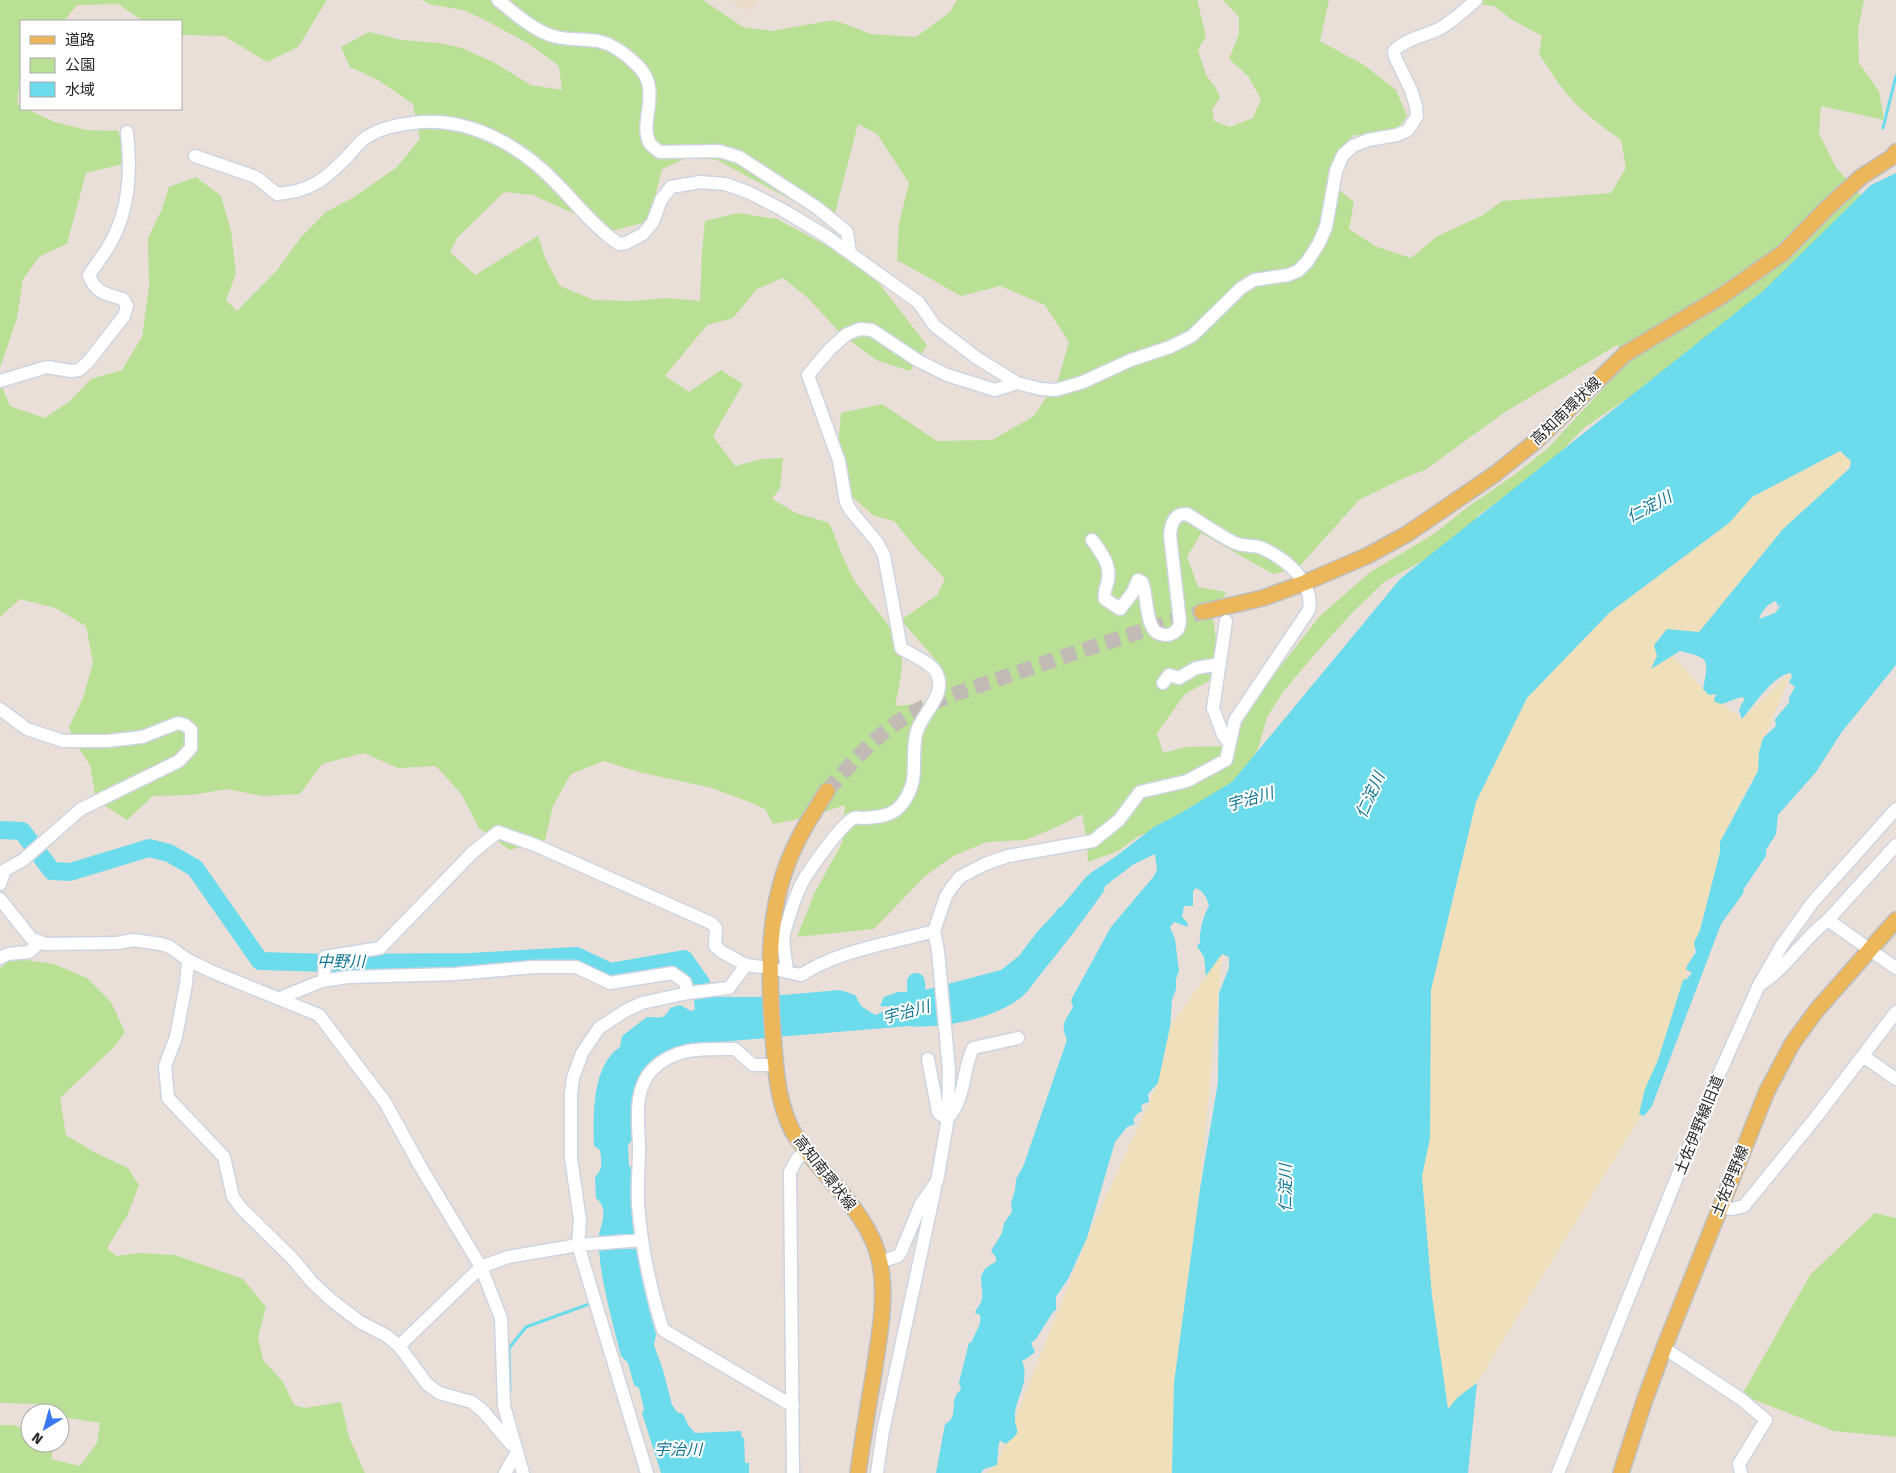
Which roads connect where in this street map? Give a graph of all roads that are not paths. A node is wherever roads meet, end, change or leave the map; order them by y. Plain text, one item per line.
1 (498, 0) edge
2 (1476, 0) edge
3 (127, 132) dead end
4 (1896, 152) edge
5 (196, 156) dead end
6 (850, 253) junction
7 (0, 381) edge
8 (1017, 383) junction
9 (1092, 540) dead end
10 (1304, 583) junction
11 (1202, 612) tunnel mouth
12 (1226, 621) dead end
13 (1220, 664) junction
14 (1163, 683) dead end
15 (0, 708) edge
16 (1229, 743) junction
17 (827, 791) tunnel mouth
18 (1896, 809) edge
19 (1896, 844) edge
20 (0, 884) edge
21 (0, 899) edge
22 (1828, 920) junction
23 (1896, 920) edge
24 (934, 931) junction
25 (40, 942) junction
26 (1869, 949) junction
27 (0, 958) edge
28 (188, 960) junction
29 (746, 966) junction
30 (770, 968) junction
31 (1896, 968) edge
32 (787, 972) junction
33 (324, 981) junction
34 (1759, 985) junction
35 (688, 993) junction
36 (280, 998) junction
37 (1896, 1012) edge
38 (1018, 1038) dead end
39 (1863, 1056) junction
40 (928, 1059) dead end
41 (775, 1065) junction
42 (1896, 1079) edge
43 (948, 1118) junction
44 (807, 1151) junction
45 (937, 1181) junction
46 (1720, 1207) junction
47 (640, 1240) junction
48 (580, 1245) junction
49 (880, 1262) junction
50 (481, 1267) junction
51 (398, 1346) junction
52 (1664, 1348) junction
53 (792, 1406) junction
54 (517, 1452) junction
55 (505, 1473) edge
56 (523, 1473) edge
57 (647, 1473) edge
58 (793, 1473) edge
59 (858, 1473) edge
60 (877, 1473) edge
61 (1558, 1473) edge
62 (1621, 1473) edge
63 (1741, 1473) edge

1 - 6 street
2 - 8 street
3 - 7 street
4 - 10 main road, 高知南環状線
5 - 6 street
6 - 8 street
8 - 32 street
9 - 10 street
10 - 11 main road, 高知南環状線
10 - 16 street
12 - 13 street
13 - 14 street
13 - 16 street
15 - 20 street
16 - 24 street
17 - 30 main road, 高知南環状線
18 - 34 street, 土佐伊野線旧道
19 - 22 street
21 - 25 street
22 - 26 street
22 - 34 street
23 - 26 main road, 土佐伊野線
24 - 32 street
24 - 43 street
25 - 27 street
25 - 28 street
26 - 31 street
26 - 46 main road, 土佐伊野線
28 - 36 street
28 - 51 street
29 - 30 street
29 - 33 street
29 - 35 street
30 - 32 street
30 - 41 main road, 高知南環状線
33 - 35 street
33 - 36 street
34 - 61 street, 土佐伊野線旧道
35 - 48 street
36 - 50 street
37 - 39 street
38 - 43 street
39 - 42 street
39 - 46 street
40 - 43 street
41 - 44 main road, 高知南環状線
41 - 47 street
43 - 45 street
44 - 49 main road, 高知南環状線
44 - 53 street
45 - 49 street
45 - 60 street
46 - 52 main road, 土佐伊野線
47 - 48 street
47 - 53 street
48 - 50 street
48 - 57 street
49 - 59 main road, 高知南環状線
50 - 51 street
50 - 54 street
51 - 54 street
52 - 62 main road, 土佐伊野線
52 - 63 street
53 - 58 street
54 - 55 street
54 - 56 street

